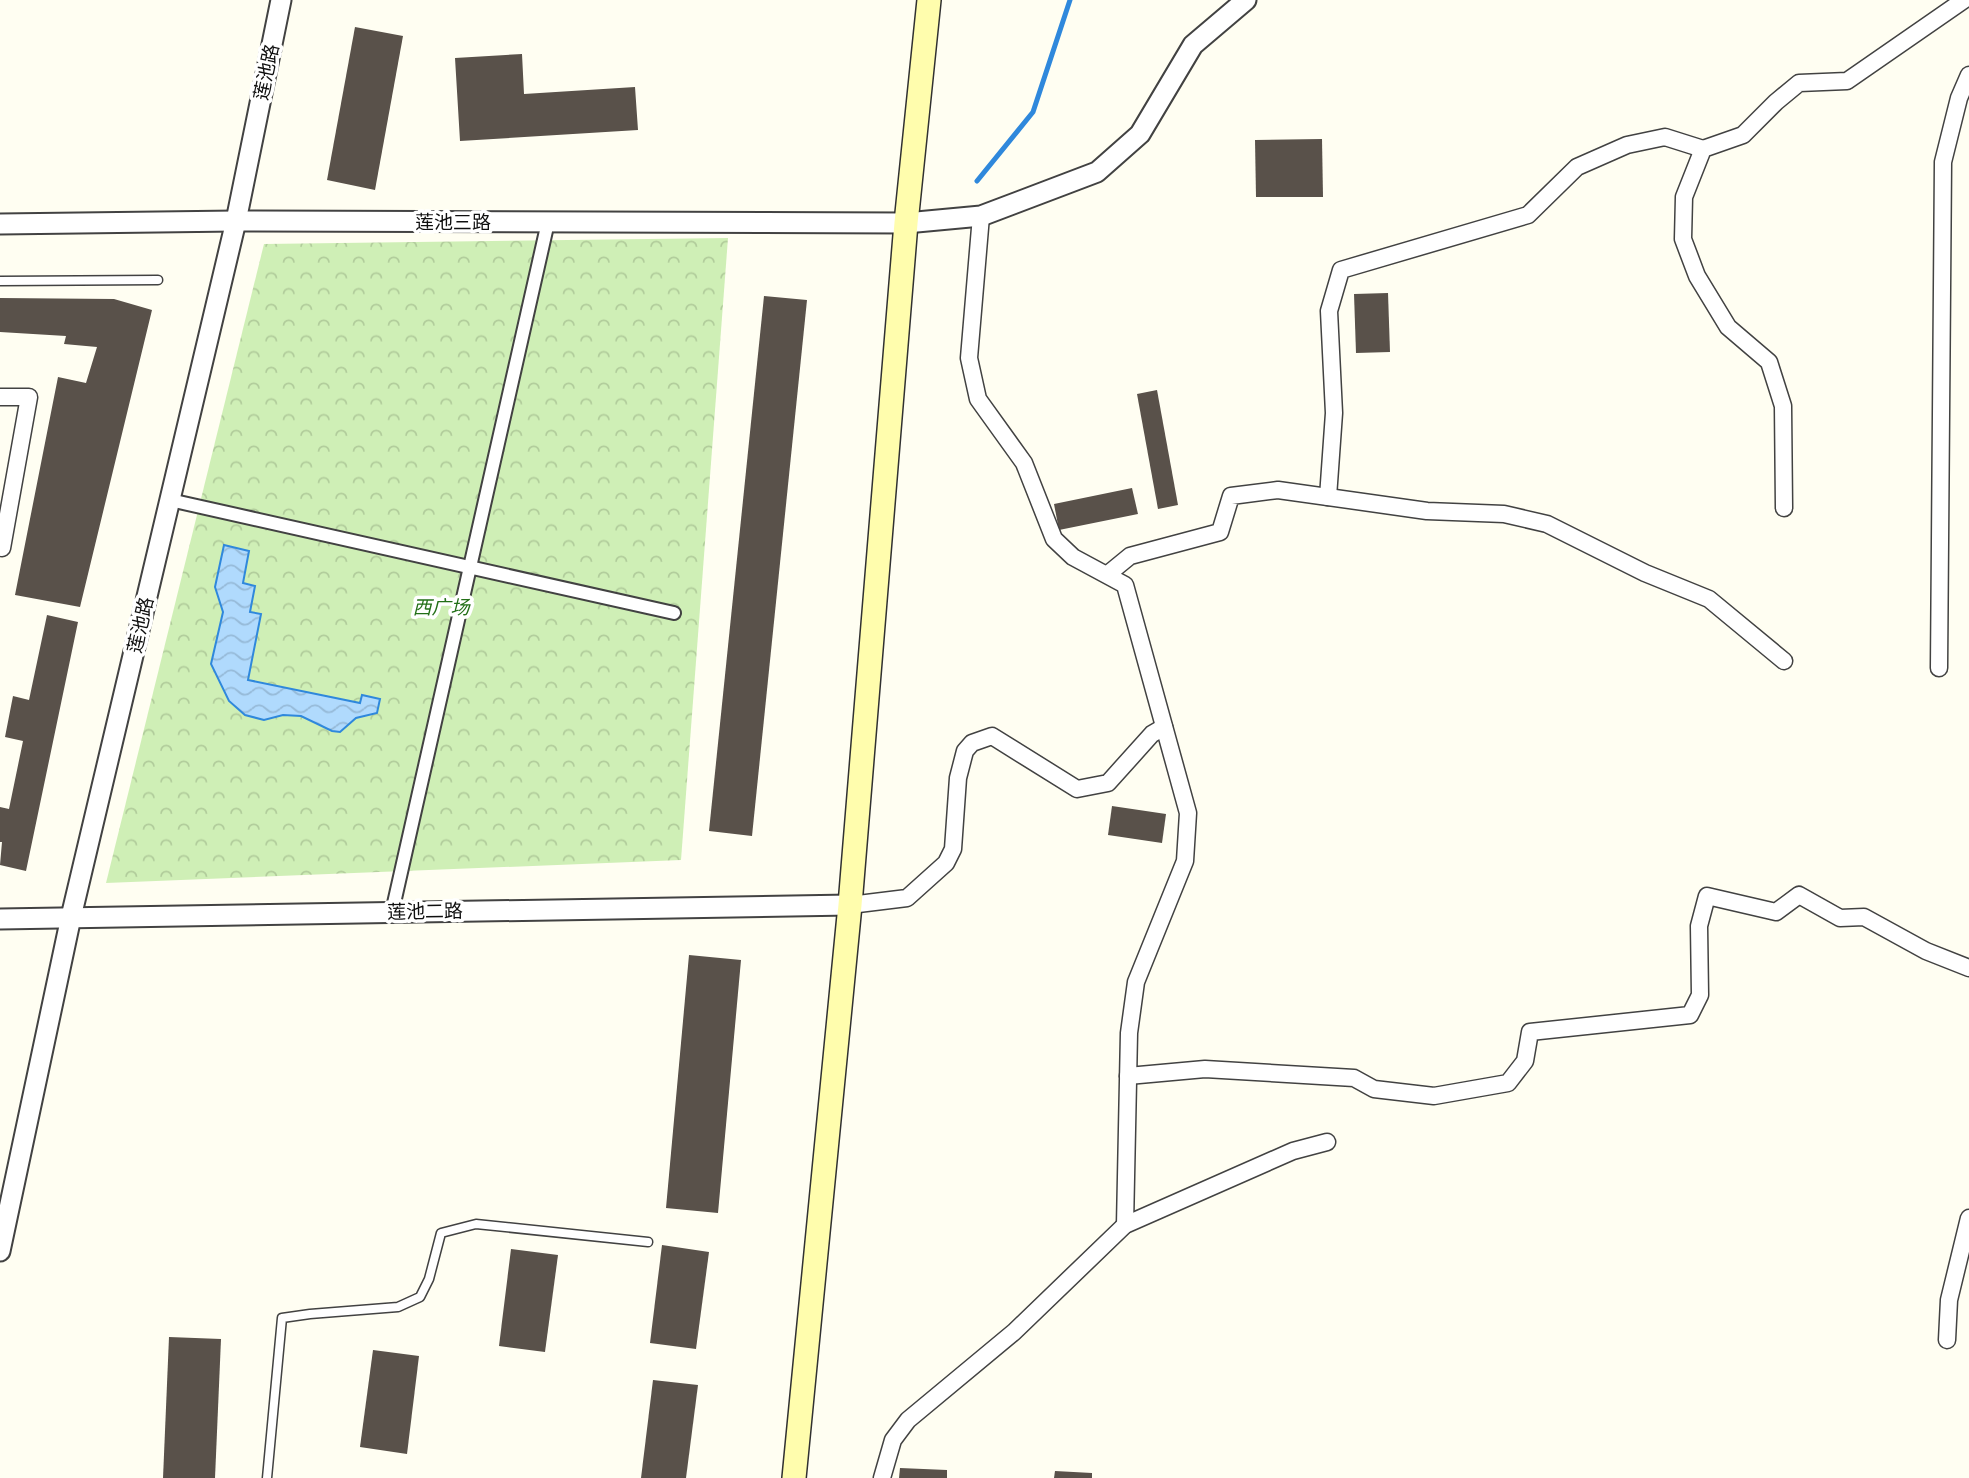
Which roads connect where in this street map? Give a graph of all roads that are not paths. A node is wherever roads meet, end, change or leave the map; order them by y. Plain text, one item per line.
1 (281, 0) edge
2 (929, 0) edge
3 (1246, 0) edge
4 (1964, 0) edge
5 (1969, 75) edge
6 (1703, 149) junction
7 (981, 216) junction
8 (236, 221) junction
9 (548, 222) junction
10 (906, 223) junction
11 (0, 224) edge
12 (0, 281) edge
13 (158, 281) dead end
14 (0, 397) edge
15 (1328, 497) junction
16 (170, 500) junction
17 (1784, 508) dead end
18 (2, 548) dead end
19 (470, 567) junction
20 (1108, 574) junction
21 (674, 613) dead end
22 (1784, 661) dead end
23 (1939, 668) dead end
24 (1164, 727) junction
25 (850, 905) junction
26 (392, 912) junction
27 (71, 917) junction
28 (0, 919) edge
29 (1969, 968) edge
30 (1128, 1076) junction
31 (1327, 1142) dead end
32 (1969, 1218) edge
33 (1125, 1225) junction
34 (648, 1242) dead end
35 (0, 1251) edge
36 (1947, 1340) dead end
37 (267, 1478) edge
38 (794, 1478) edge
39 (882, 1478) edge

1 - 8 street, 莲池路
2 - 10 main road
3 - 7 street, 莲池三路
4 - 6 street
5 - 23 street
6 - 15 street
6 - 17 street
7 - 10 street, 莲池三路
7 - 20 street
8 - 9 street, 莲池三路
8 - 11 street, 莲池三路
8 - 16 street, 莲池路
9 - 10 street, 莲池三路
9 - 19 street
10 - 25 main road
12 - 13 lane
14 - 18 street
15 - 20 street
15 - 22 street
16 - 19 street
16 - 27 street, 莲池路
19 - 21 street
19 - 26 street
20 - 24 street
24 - 25 street
24 - 30 street
25 - 26 street, 莲池二路
25 - 38 main road
26 - 27 street, 莲池二路
27 - 28 street, 莲池二路
27 - 35 street, 莲池路
29 - 30 street
30 - 33 street
31 - 33 street
32 - 36 street
33 - 39 street
34 - 37 lane

